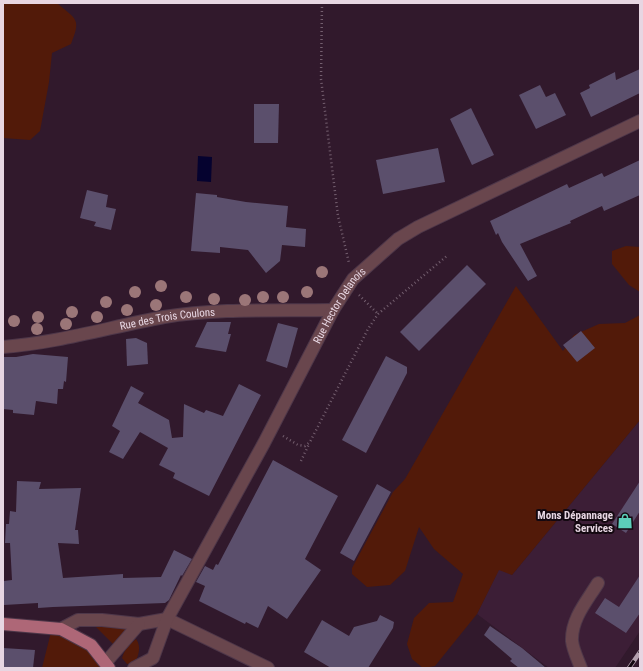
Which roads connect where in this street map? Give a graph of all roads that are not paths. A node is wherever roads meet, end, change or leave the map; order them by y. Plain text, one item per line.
1 (640, 121) edge
2 (333, 310) junction
3 (3, 347) edge
4 (598, 583) dead end
5 (167, 619) junction
6 (3, 624) edge
7 (139, 624) junction
8 (61, 629) junction
9 (151, 663) edge
10 (108, 665) edge
11 (134, 668) edge
12 (268, 668) edge
13 (581, 668) edge

1 - 2 street, Rue Hector Delanois
2 - 3 street, Rue des Trois Coulons
2 - 5 street, Rue Hector Delanois
4 - 13 street
5 - 7 street
5 - 9 street, Rue Hector Delanois
5 - 12 street
6 - 8 main road
7 - 8 street
7 - 10 street
8 - 10 main road
9 - 11 street

